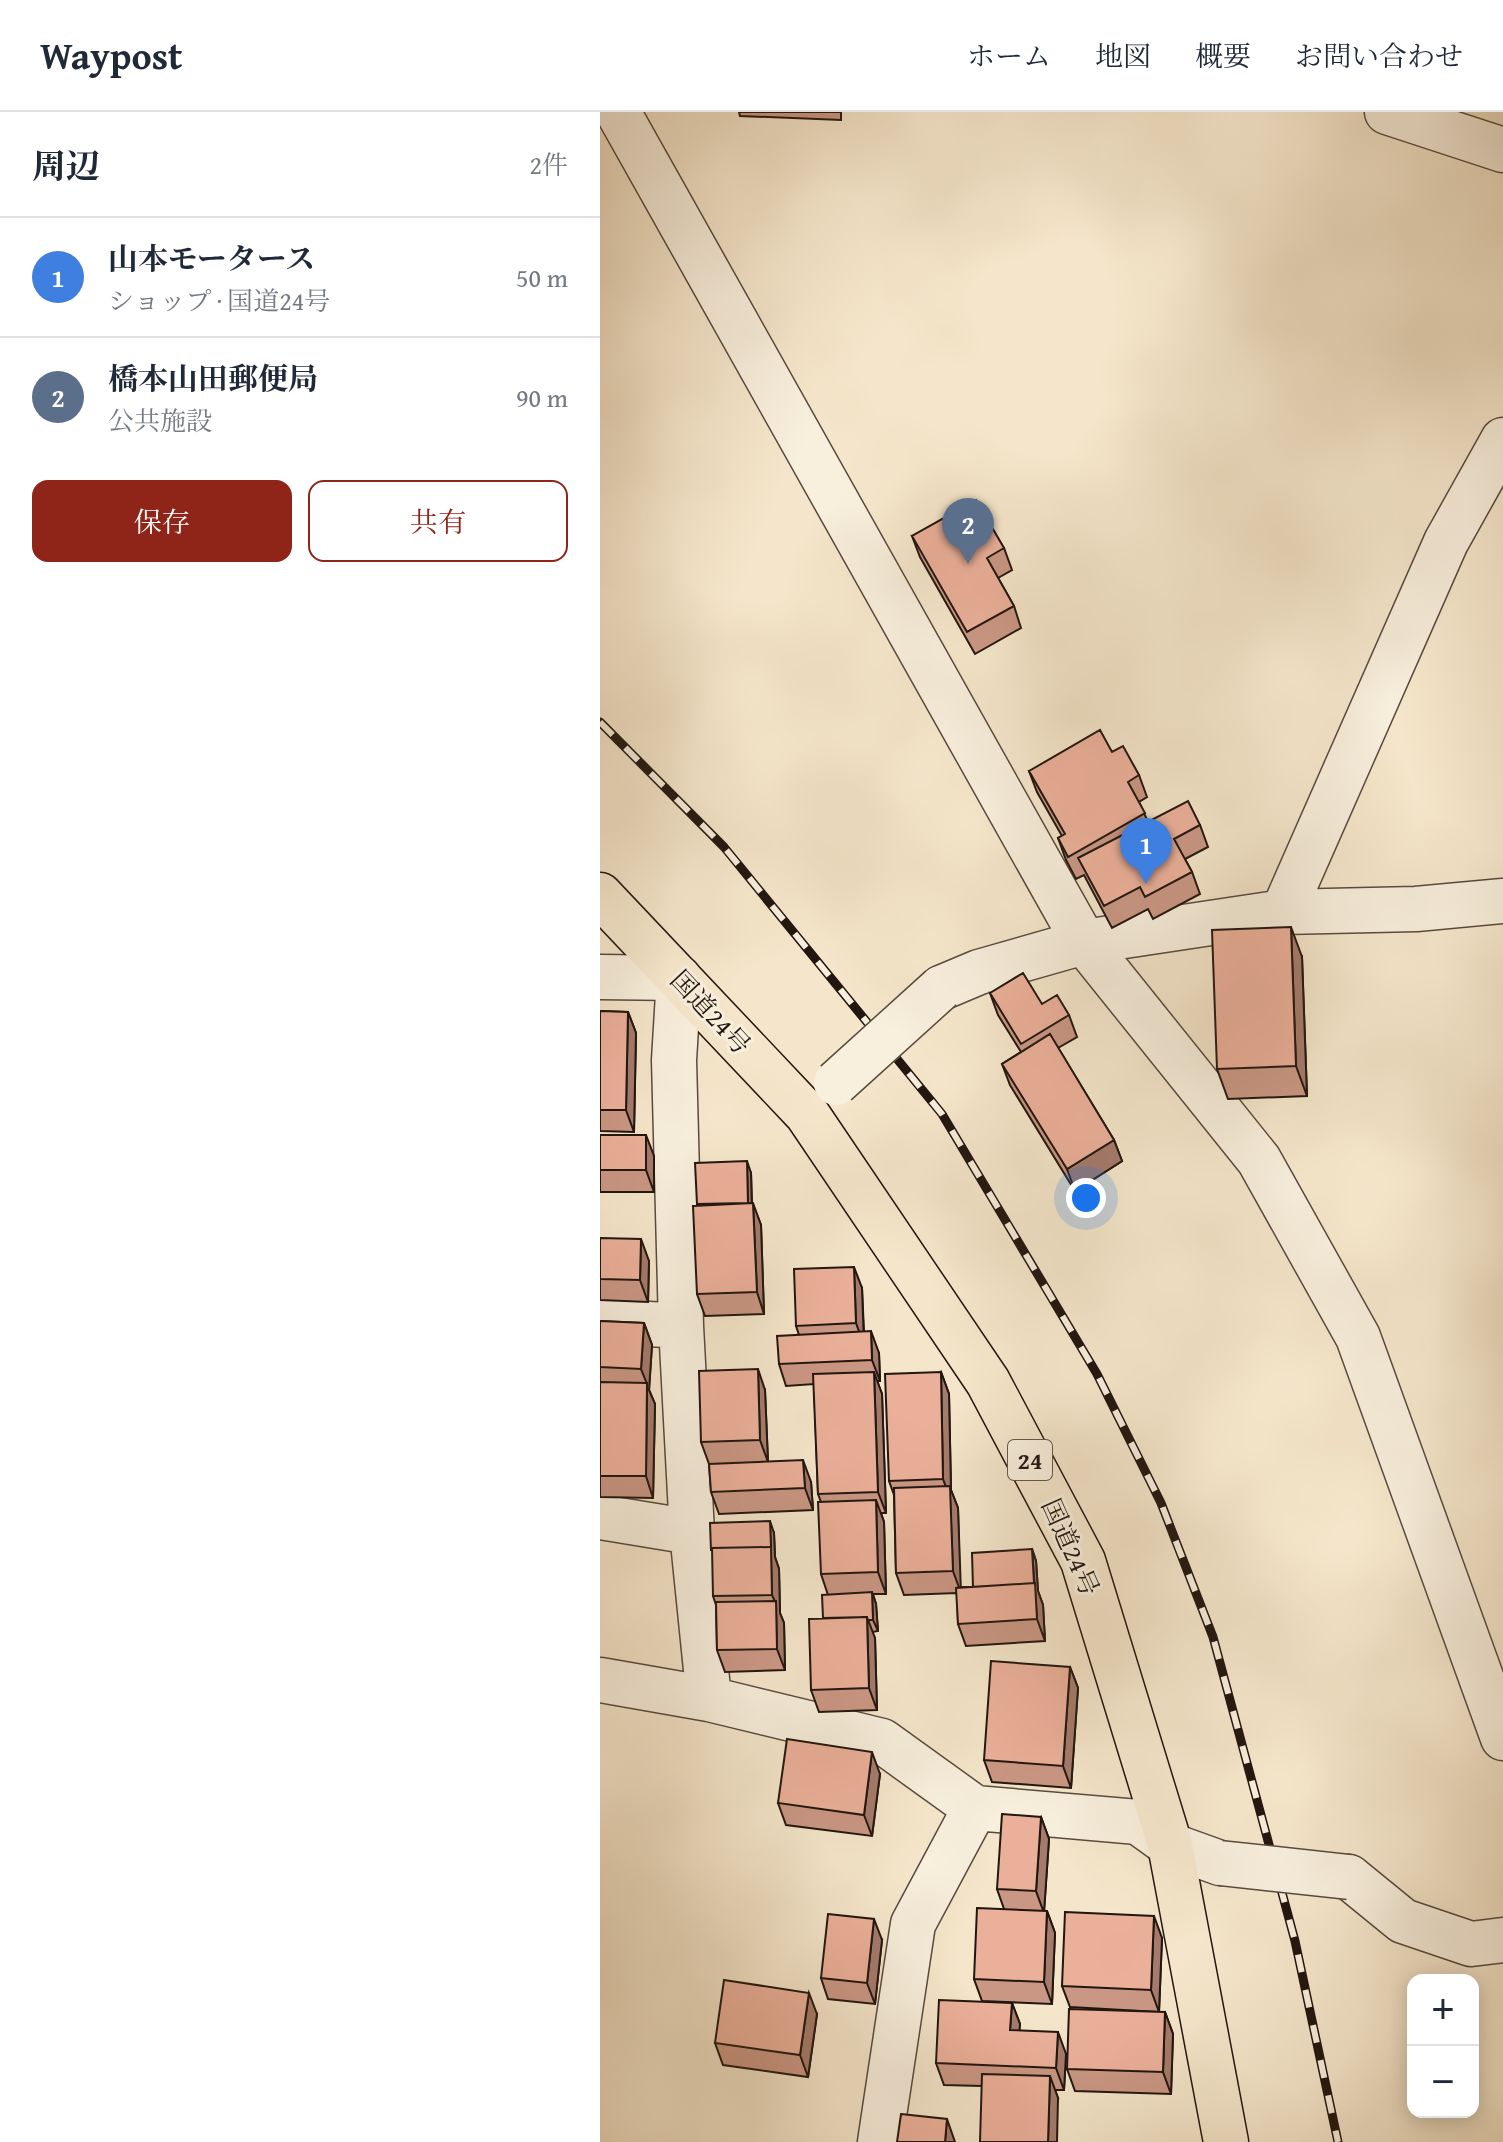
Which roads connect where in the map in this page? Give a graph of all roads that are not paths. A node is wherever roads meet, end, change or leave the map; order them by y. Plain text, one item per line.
1 (618, 112) edge
2 (1387, 112) edge
3 (1503, 150) edge
4 (1503, 440) edge
5 (600, 895) edge
6 (1503, 901) edge
7 (1283, 912) junction
8 (1084, 942) junction
9 (600, 977) edge
10 (679, 978) junction
11 (822, 1099) junction
12 (600, 1321) edge
13 (681, 1326) junction
14 (600, 1517) edge
15 (692, 1532) junction
16 (601, 1687) edge
17 (709, 1699) junction
18 (1499, 1716) edge
19 (975, 1808) junction
20 (1170, 1845) junction
21 (1503, 1940) edge
22 (880, 2142) edge
23 (1226, 2142) edge

1 - 8 street
2 - 3 street
4 - 7 street
5 - 10 highway, 国道24号 / 24
6 - 7 street
7 - 8 street
8 - 11 street, bridge
8 - 18 street
9 - 10 street
10 - 11 highway, 国道24号 / 24
10 - 13 street
11 - 20 highway, 国道24号 / 24
12 - 13 street
13 - 15 street
14 - 15 street
15 - 17 street
16 - 17 street
17 - 19 street
19 - 20 street
19 - 22 street
20 - 21 street, bridge
20 - 23 highway, 国道24号 / 24

